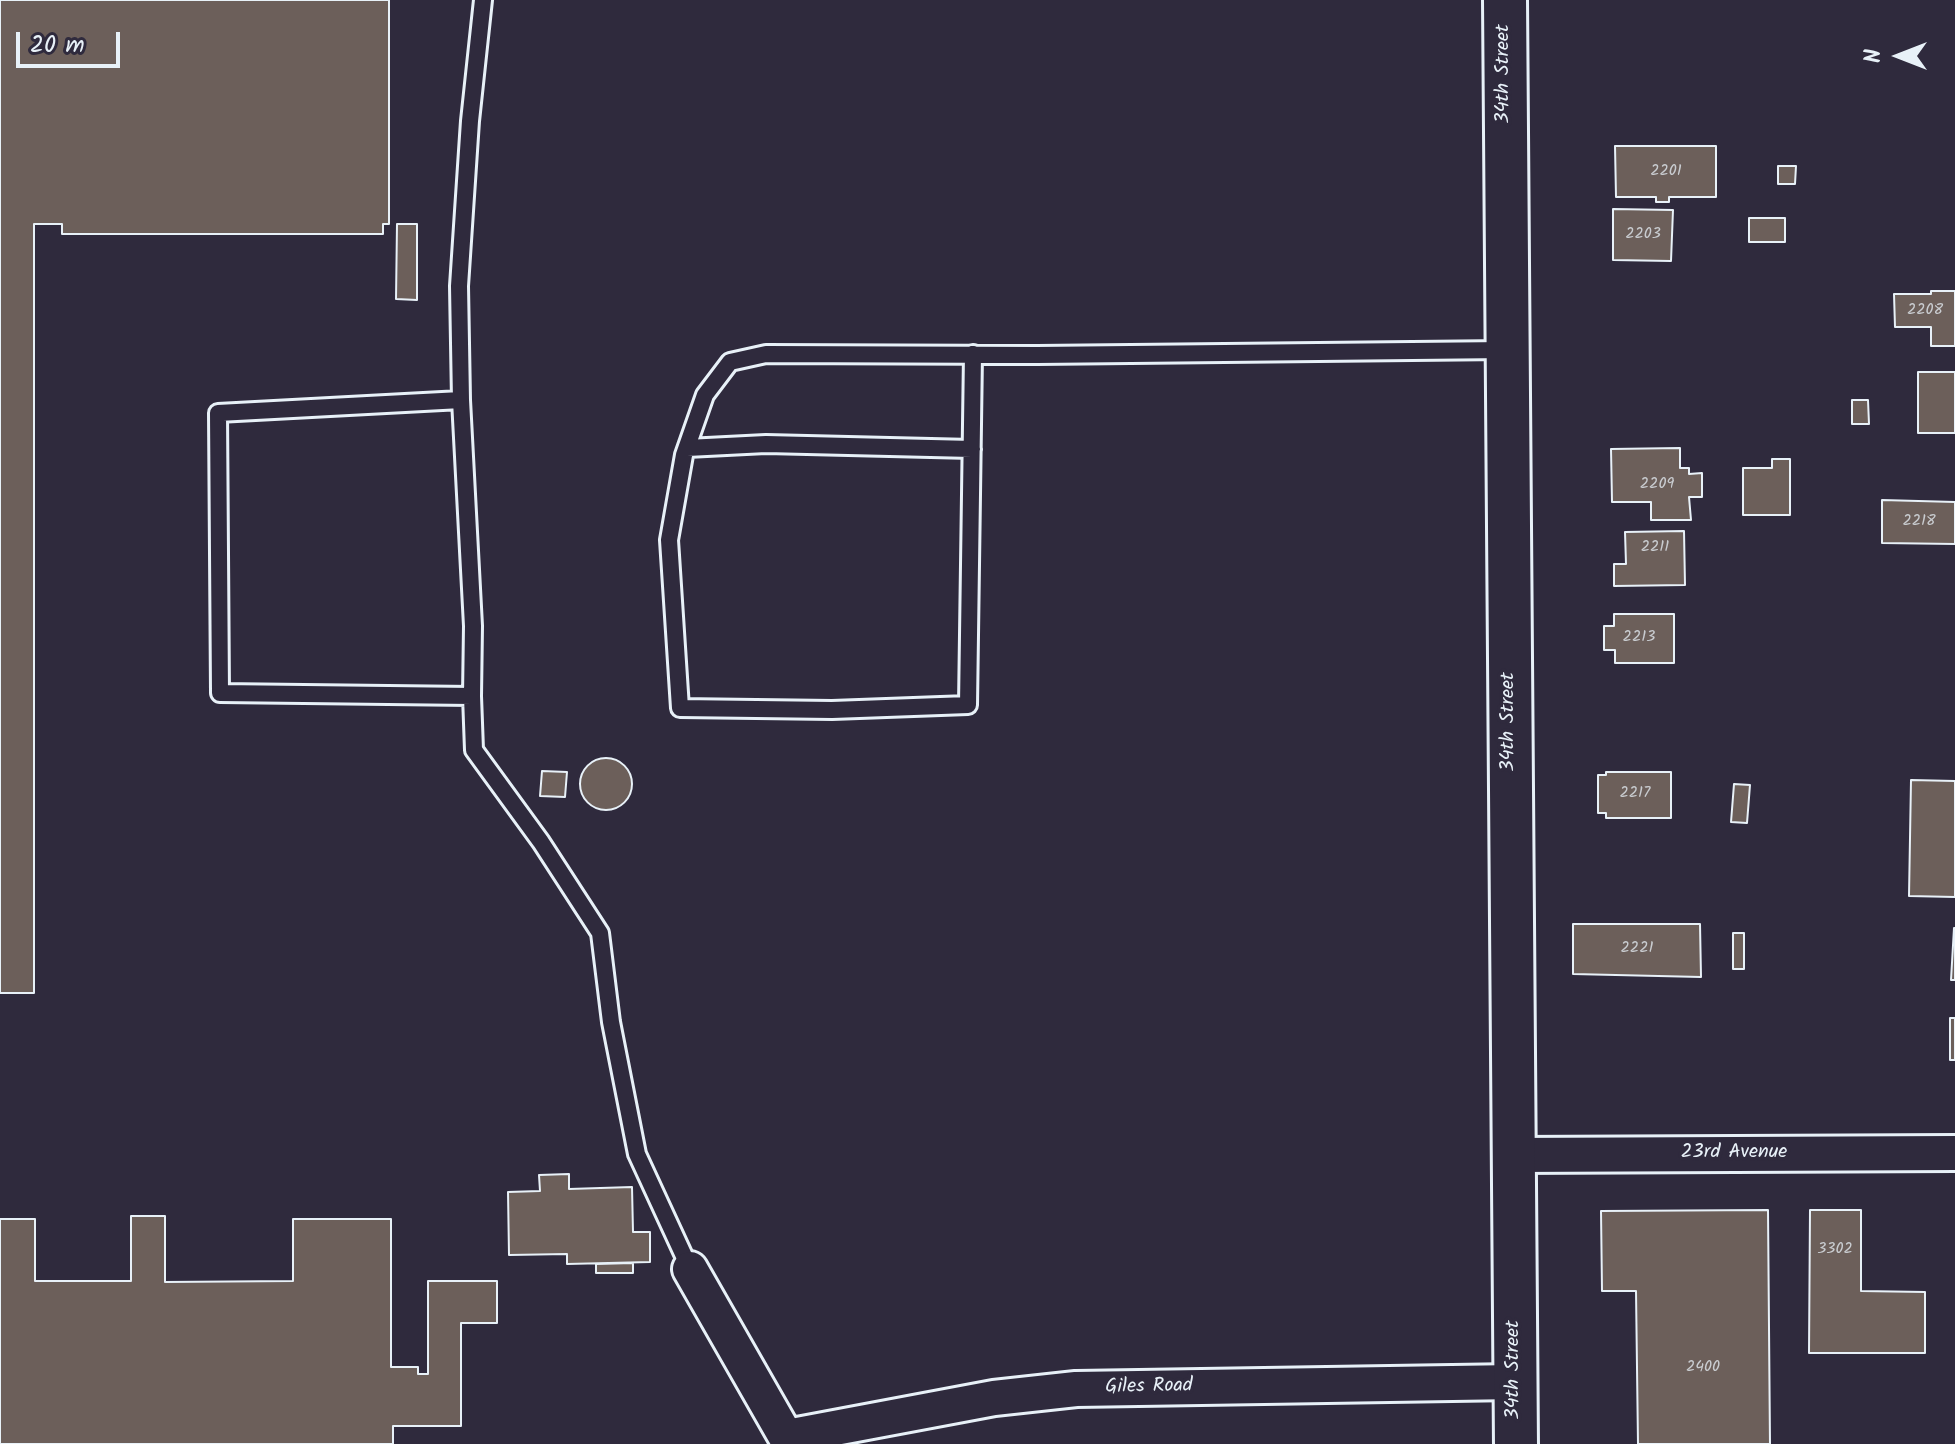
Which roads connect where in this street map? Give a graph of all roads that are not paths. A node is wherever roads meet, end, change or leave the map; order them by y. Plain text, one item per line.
1 (483, 0) edge
2 (1505, 0) edge
3 (1507, 350) junction
4 (973, 354) junction
5 (461, 400) junction
6 (687, 448) junction
7 (972, 449) junction
8 (472, 696) junction
9 (1955, 1153) edge
10 (1514, 1155) junction
11 (690, 1269) joint
12 (1515, 1382) junction
13 (789, 1441) edge
14 (1516, 1444) edge

1 - 5 lane
2 - 3 street, 34th Street
3 - 4 lane
3 - 10 street, 34th Street
4 - 6 lane
4 - 7 lane
5 - 8 lane
5 - 8 lane
6 - 7 lane
6 - 7 lane
8 - 11 lane
9 - 10 street, 23rd Avenue
10 - 12 street, 34th Street
11 - 13 street
12 - 13 street, Giles Road
12 - 14 street, 34th Street

